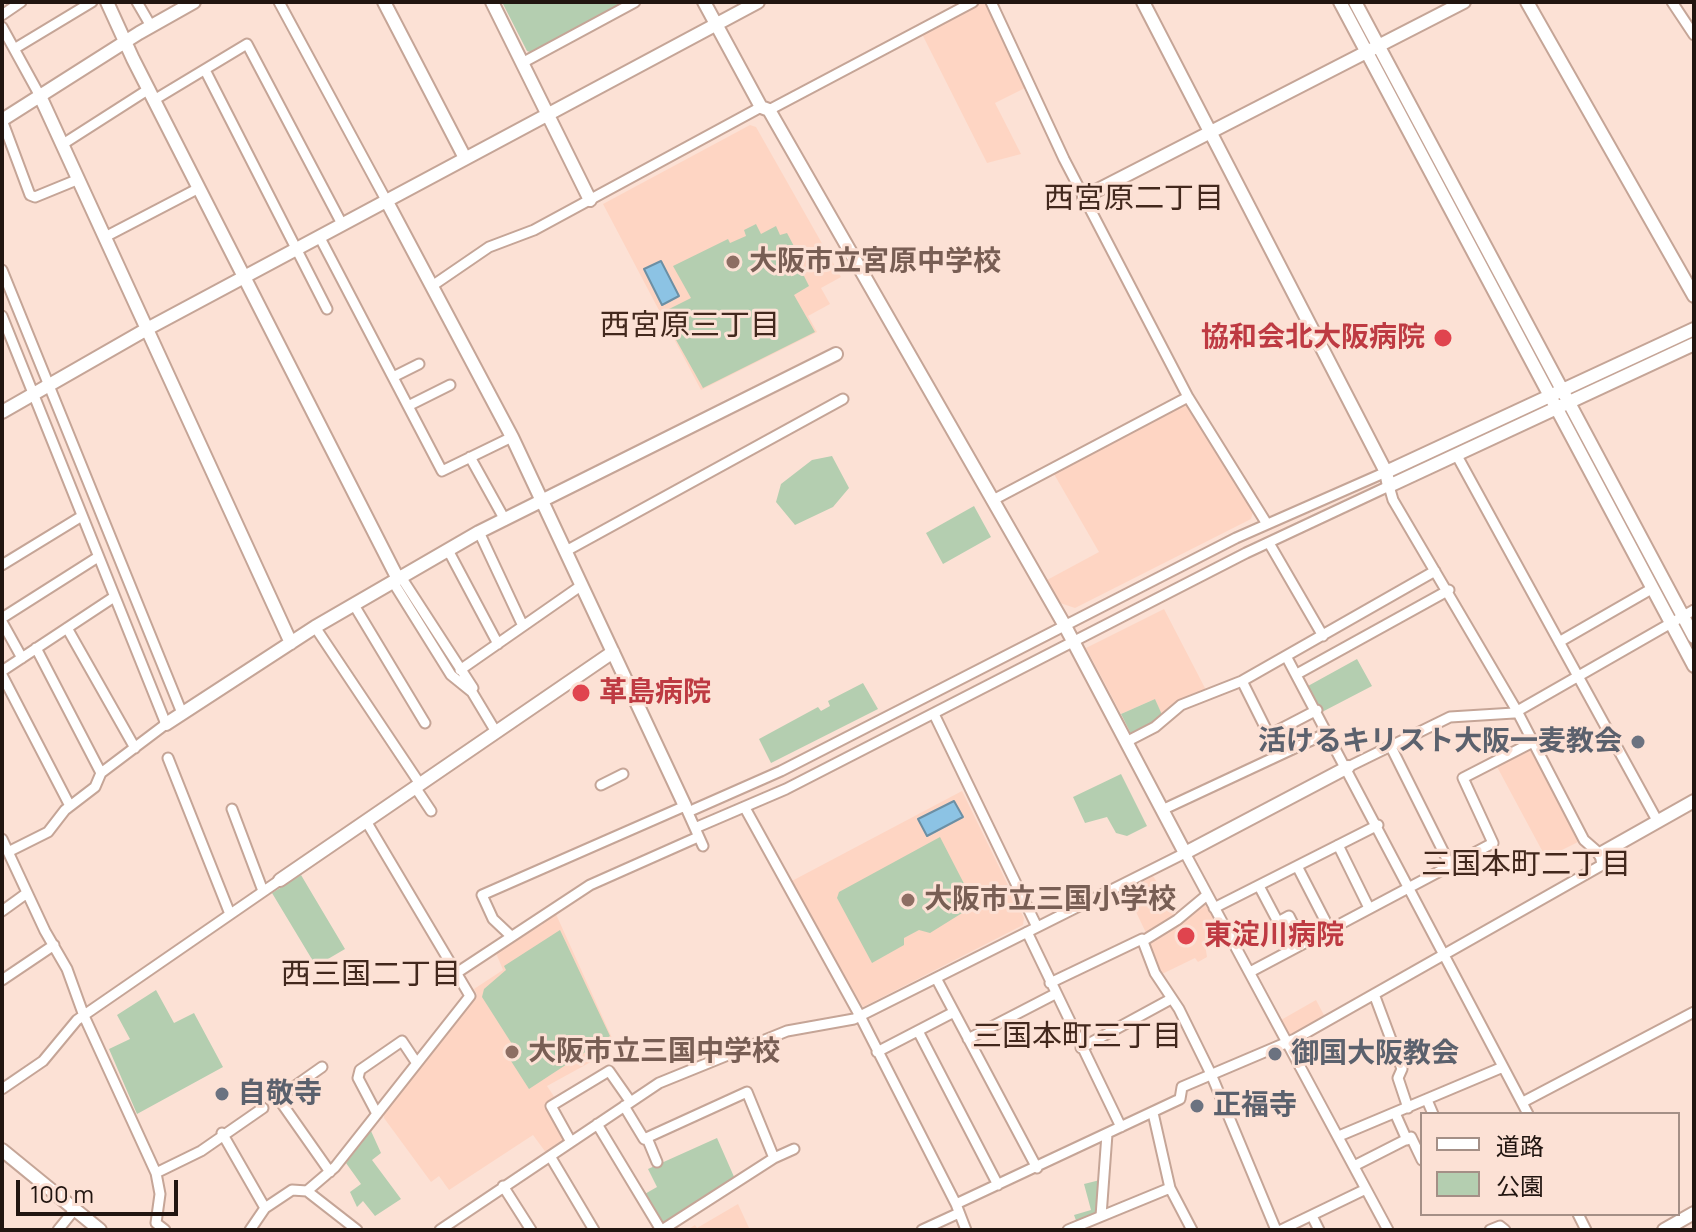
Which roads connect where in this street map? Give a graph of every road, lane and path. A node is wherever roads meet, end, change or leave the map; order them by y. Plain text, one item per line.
1 (21, 2) edge
2 (92, 2) edge
3 (107, 2) edge
4 (137, 2) edge
5 (194, 2) edge
6 (279, 2) edge
7 (384, 2) edge
8 (492, 2) edge
9 (635, 2) edge
10 (704, 2) edge
11 (758, 2) edge
12 (973, 2) edge
13 (991, 2) edge
14 (1143, 2) edge
15 (1340, 2) edge
16 (1355, 2) edge
17 (1464, 2) edge
18 (1527, 2) edge
19 (1672, 2) edge
20 (2, 15) edge
21 (716, 24) junction
22 (151, 26) junction
23 (2, 27) edge
24 (1694, 35) edge
25 (125, 42) junction
26 (14, 49) junction
27 (1373, 49) junction
28 (522, 63) junction
29 (205, 70) junction
30 (151, 95) junction
31 (40, 96) junction
32 (765, 108) junction
33 (548, 114) junction
34 (2, 120) edge
35 (1211, 132) junction
36 (63, 144) junction
37 (465, 158) junction
38 (79, 179) junction
39 (199, 188) junction
40 (1084, 197) junction
41 (386, 200) junction
42 (590, 200) junction
43 (342, 224) junction
44 (319, 236) junction
45 (105, 237) junction
46 (295, 249) junction
47 (2, 270) edge
48 (245, 277) junction
49 (432, 286) junction
50 (1694, 296) edge
51 (327, 309) dead end
52 (2, 316) edge
53 (147, 329) junction
54 (1694, 329) edge
55 (1694, 344) edge
56 (836, 354) dead end
57 (419, 364) dead end
58 (393, 377) junction
59 (47, 384) junction
60 (450, 385) dead end
61 (33, 393) junction
62 (1188, 397) junction
63 (1559, 398) junction
64 (843, 399) dead end
65 (408, 406) junction
66 (2, 412) edge
67 (512, 437) junction
68 (1456, 454) junction
69 (470, 457) junction
70 (1388, 479) junction
71 (993, 500) junction
72 (543, 503) junction
73 (82, 516) junction
74 (505, 520) junction
75 (1267, 524) junction
76 (479, 532) junction
77 (1269, 543) junction
78 (448, 550) junction
79 (566, 551) junction
80 (98, 557) junction
81 (2, 565) edge
82 (1435, 571) junction
83 (398, 579) junction
84 (582, 585) junction
85 (1653, 588) junction
86 (1449, 590) junction
87 (114, 597) junction
88 (354, 605) junction
89 (1688, 613) edge
90 (2, 622) edge
91 (1670, 623) junction
92 (523, 626) junction
93 (1065, 626) junction
94 (315, 627) junction
95 (67, 628) junction
96 (1323, 636) junction
97 (1694, 637) edge
98 (1559, 642) junction
99 (291, 643) junction
100 (1074, 643) junction
101 (498, 644) junction
102 (36, 648) junction
103 (613, 652) junction
104 (1286, 656) junction
105 (22, 658) junction
106 (1694, 666) edge
107 (460, 670) junction
108 (2, 673) edge
109 (1297, 674) junction
110 (1577, 676) junction
111 (1242, 681) junction
112 (928, 697) junction
113 (1317, 710) junction
114 (1517, 711) junction
115 (182, 713) junction
116 (935, 714) junction
117 (425, 723) dead end
118 (166, 724) junction
119 (498, 731) junction
120 (1329, 732) junction
121 (1126, 742) junction
122 (1533, 742) junction
123 (1390, 745) junction
124 (135, 748) junction
125 (819, 752) junction
126 (168, 758) dead end
127 (1348, 767) junction
128 (827, 768) junction
129 (101, 773) junction
130 (623, 774) dead end
131 (417, 785) junction
132 (601, 785) dead end
133 (739, 790) junction
134 (1694, 801) edge
135 (70, 806) junction
136 (745, 808) junction
137 (232, 809) dead end
138 (686, 809) junction
139 (1162, 810) junction
140 (431, 811) dead end
141 (366, 821) junction
142 (1658, 822) junction
143 (1378, 825) junction
144 (699, 837) junction
145 (2, 839) edge
146 (1338, 845) junction
147 (8, 852) junction
148 (1185, 853) junction
149 (1600, 854) junction
150 (1297, 866) junction
151 (1451, 867) junction
152 (280, 880) joint
153 (1259, 886) junction
154 (1409, 888) junction
155 (263, 891) junction
156 (27, 893) junction
157 (1207, 895) junction
158 (1214, 908) junction
159 (1369, 908) junction
160 (2, 911) edge
161 (230, 914) junction
162 (1037, 927) junction
163 (1329, 928) junction
164 (1027, 932) junction
165 (511, 936) junction
166 (1143, 941) junction
167 (1302, 942) junction
168 (54, 945) junction
169 (1445, 955) junction
170 (458, 972) junction
171 (1250, 972) junction
172 (936, 978) junction
173 (2, 980) edge
174 (1050, 983) junction
175 (1055, 994) junction
176 (1374, 994) junction
177 (1171, 999) junction
178 (954, 1012) junction
179 (1694, 1012) edge
180 (84, 1016) junction
181 (860, 1016) junction
182 (918, 1031) junction
183 (968, 1039) junction
184 (1286, 1042) junction
185 (1081, 1048) junction
186 (877, 1052) junction
187 (416, 1062) junction
188 (322, 1067) dead end
189 (1503, 1067) junction
190 (1211, 1074) junction
191 (2, 1089) edge
192 (1427, 1100) junction
193 (1523, 1102) junction
194 (627, 1104) junction
195 (263, 1108) dead end
196 (1408, 1108) junction
197 (1432, 1112) edge
198 (1527, 1112) edge
199 (1153, 1113) junction
200 (1395, 1113) junction
201 (377, 1114) junction
202 (597, 1124) junction
203 (1121, 1127) junction
204 (222, 1133) junction
205 (1107, 1134) junction
206 (1339, 1136) junction
207 (647, 1138) junction
208 (1407, 1140) junction
209 (571, 1142) junction
210 (794, 1149) dead end
211 (2, 1150) edge
212 (550, 1156) junction
213 (1420, 1156) edge
214 (774, 1158) junction
215 (657, 1162) dead end
216 (1354, 1166) junction
217 (1037, 1168) junction
218 (330, 1172) junction
219 (156, 1173) junction
220 (998, 1185) junction
221 (503, 1186) junction
222 (1170, 1188) junction
223 (1366, 1189) junction
224 (307, 1191) junction
225 (265, 1208) junction
226 (958, 1208) junction
227 (75, 1209) junction
228 (1694, 1213) edge
229 (1312, 1216) junction
230 (1102, 1217) junction
231 (348, 1221) junction
232 (154, 1226) edge
233 (58, 1230) edge
234 (100, 1230) edge
235 (165, 1230) edge
236 (250, 1230) edge
237 (340, 1230) edge
238 (357, 1230) edge
239 (440, 1230) edge
240 (531, 1230) edge
241 (594, 1230) edge
242 (662, 1230) edge
243 (922, 1230) edge
244 (966, 1230) edge
245 (1068, 1230) edge
246 (1097, 1230) edge
247 (1110, 1230) edge
248 (1192, 1230) edge
249 (1278, 1230) edge
250 (1319, 1230) edge
251 (1388, 1230) edge
252 (1490, 1230) edge
253 (1505, 1230) edge
254 (1664, 1230) edge

1 - 20 street
2 - 26 street
3 - 25 street
4 - 22 street
5 - 22 street
6 - 41 street
7 - 37 street
8 - 28 street
9 - 28 street
10 - 21 street
11 - 21 street
12 - 32 street
13 - 40 street
14 - 35 street
15 - 27 street
16 - 27 street
17 - 27 street
18 - 50 street
19 - 24 street
21 - 32 street
21 - 33 street
22 - 25 street
23 - 26 street
25 - 30 street
25 - 31 street
26 - 31 street
27 - 35 street
27 - 63 street
28 - 33 street
29 - 30 street
29 - 43 street
29 - 46 street
30 - 36 street
30 - 39 street
31 - 34 street
31 - 36 street
32 - 42 street
32 - 71 street
33 - 37 street
33 - 42 street
34 - 38 street
35 - 40 street
35 - 70 street
36 - 38 street
37 - 41 street
38 - 45 street
39 - 45 street
39 - 48 street
40 - 62 street
41 - 43 street
41 - 49 street
42 - 49 street
43 - 44 street
44 - 46 street
44 - 58 street
45 - 53 street
46 - 48 street
46 - 51 street
47 - 59 street
48 - 53 street
48 - 83 street
49 - 67 street
52 - 61 street
53 - 59 street
53 - 99 street
54 - 63 street
55 - 63 street
56 - 72 street
57 - 58 street
58 - 65 street
59 - 61 street
59 - 115 street
60 - 65 street
61 - 66 street
61 - 73 street
62 - 71 street
62 - 75 street
63 - 68 street
63 - 70 street
63 - 85 street
63 - 89 street
64 - 79 street
65 - 69 street
67 - 69 street
67 - 72 street
68 - 70 street
68 - 98 street
69 - 74 street
70 - 75 street
70 - 77 street
70 - 82 street
71 - 93 street
72 - 74 street
72 - 79 street
73 - 80 street
73 - 81 street
74 - 76 street
75 - 93 street
76 - 78 street
76 - 92 street
77 - 96 street
77 - 100 street
78 - 83 street
78 - 101 street
79 - 84 street
80 - 87 street
80 - 90 street
82 - 86 street
82 - 96 street
83 - 88 street
83 - 107 street
83 - 119 street
84 - 92 street
84 - 103 street
85 - 91 street
85 - 98 street
86 - 109 street
86 - 114 street
87 - 95 street
87 - 118 street
88 - 94 street
88 - 117 street
89 - 91 street
89 - 97 street
90 - 105 street
91 - 106 street
91 - 110 street
92 - 101 street
93 - 100 street
93 - 112 street
94 - 99 street
94 - 131 street
95 - 102 street
95 - 124 street
96 - 104 street
98 - 110 street
99 - 115 street
100 - 116 street
100 - 121 street
101 - 107 street
102 - 105 street
102 - 129 street
103 - 119 street
103 - 138 street
104 - 109 street
104 - 111 street
105 - 108 street
107 - 119 street
108 - 135 street
109 - 113 street
110 - 114 street
110 - 142 street
111 - 113 street
111 - 121 street
112 - 116 street
112 - 125 street
113 - 120 street
114 - 122 street
114 - 123 street
115 - 118 street
116 - 128 street
116 - 162 street
118 - 124 street
119 - 131 street
120 - 127 street
120 - 139 street
121 - 139 street
122 - 149 street
122 - 151 street
123 - 127 street
123 - 151 street
124 - 129 street
125 - 128 street
125 - 133 street
126 - 161 street
127 - 143 street
127 - 148 street
128 - 136 street
129 - 135 street
130 - 132 street
131 - 140 street
131 - 141 street
133 - 136 street
133 - 138 street
134 - 142 street
135 - 147 street
136 - 144 street
136 - 181 street
137 - 155 street
138 - 144 street
138 - 165 street
139 - 148 street
141 - 152 street
141 - 170 street
142 - 149 street
143 - 146 street
143 - 154 street
144 - 165 street
145 - 147 street
146 - 150 street
146 - 159 street
147 - 156 street
148 - 157 street
148 - 162 street
149 - 169 street
150 - 153 street
150 - 163 street
151 - 154 street
152 - 155 street
153 - 158 street
153 - 167 street
154 - 159 street
154 - 169 street
155 - 161 street
156 - 160 street
156 - 168 street
157 - 158 street
157 - 166 street
158 - 171 street
159 - 163 street
161 - 180 street
162 - 164 street
163 - 167 street
164 - 172 street
164 - 174 street
165 - 170 street
166 - 174 street
166 - 177 street
167 - 171 street
168 - 173 street
168 - 180 street
169 - 176 street
169 - 189 street
170 - 187 street
171 - 184 street
172 - 178 street
172 - 181 street
174 - 175 street
175 - 183 street
175 - 185 street
176 - 184 street
176 - 196 street
177 - 185 street
177 - 190 street
178 - 182 street
178 - 183 street
179 - 193 street
180 - 191 street
180 - 219 street
181 - 186 street
181 - 194 street
182 - 186 street
182 - 220 street
183 - 217 street
184 - 190 street
184 - 206 street
185 - 203 street
186 - 226 street
187 - 201 street
187 - 201 street
188 - 218 street
189 - 192 street
189 - 193 street
190 - 199 street
190 - 249 street
192 - 196 street
192 - 197 street
193 - 198 street
194 - 202 street
194 - 207 street
194 - 209 street
195 - 204 street
196 - 200 street
199 - 203 street
199 - 222 street
200 - 206 street
200 - 208 street
201 - 218 street
202 - 209 street
202 - 242 street
203 - 205 street
204 - 219 street
204 - 225 street
205 - 217 street
205 - 230 street
206 - 216 street
207 - 214 street
207 - 215 street
208 - 213 street
208 - 216 street
209 - 212 street
210 - 214 street
211 - 227 street
212 - 221 street
212 - 241 street
214 - 242 street
216 - 223 street
217 - 220 street
218 - 224 street
219 - 232 street
220 - 226 street
221 - 239 street
221 - 240 street
222 - 230 street
222 - 248 street
223 - 229 street
223 - 251 street
224 - 225 street
224 - 231 street
225 - 236 street
226 - 243 street
226 - 244 street
227 - 233 street
227 - 234 street
228 - 254 street
229 - 249 street
229 - 250 street
230 - 245 street
230 - 246 street
230 - 247 street
231 - 237 street
231 - 238 street
232 - 235 street
252 - 253 street

